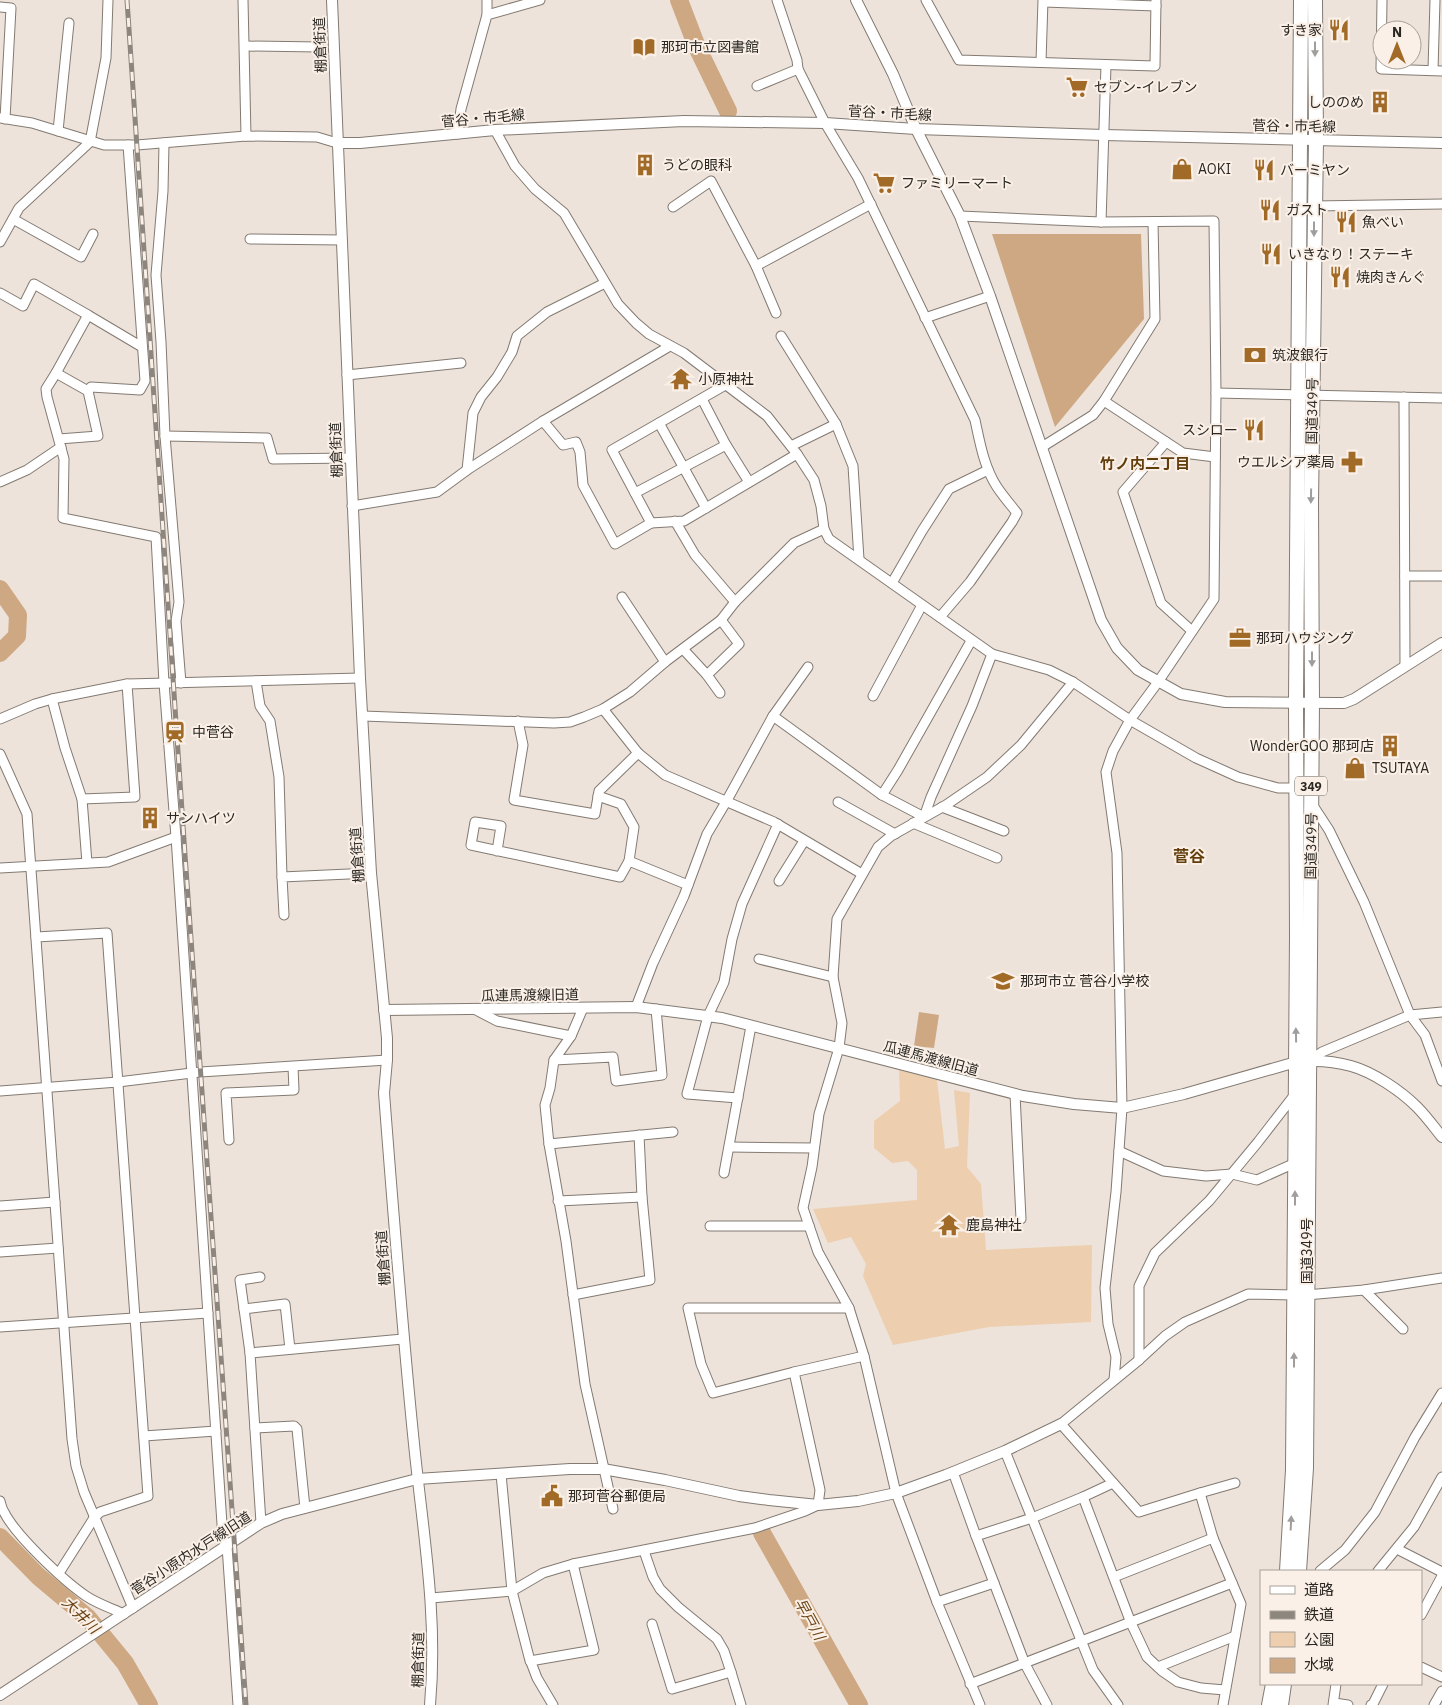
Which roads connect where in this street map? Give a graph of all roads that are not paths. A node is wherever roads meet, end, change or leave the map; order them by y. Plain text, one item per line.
1 (108, 0) edge
2 (243, 0) edge
3 (332, 0) edge
4 (487, 0) edge
5 (540, 0) edge
6 (777, 0) edge
7 (856, 0) edge
8 (926, 0) edge
9 (1301, 0) edge
10 (1315, 0) edge
11 (1382, 0) edge
12 (1044, 1) edge
13 (1156, 3) edge
14 (1437, 5) edge
15 (0, 7) edge
16 (487, 15) junction
17 (69, 23) dead end
18 (245, 46) junction
19 (319, 48) dead end
20 (1041, 62) junction
21 (1106, 64) junction
22 (798, 69) junction
23 (1438, 71) edge
24 (757, 86) dead end
25 (2, 118) edge
26 (825, 123) junction
27 (916, 129) junction
28 (58, 130) junction
29 (494, 130) junction
30 (458, 134) junction
31 (1104, 135) junction
32 (246, 136) junction
33 (1301, 139) junction
34 (1316, 140) junction
35 (90, 142) junction
36 (337, 142) junction
37 (164, 143) junction
38 (1442, 143) edge
39 (128, 145) junction
40 (870, 204) junction
41 (1442, 204) edge
42 (1314, 206) junction
43 (673, 207) dead end
44 (960, 216) junction
45 (13, 219) junction
46 (1101, 222) junction
47 (1153, 222) junction
48 (93, 234) dead end
49 (250, 239) dead end
50 (342, 240) junction
51 (0, 242) edge
52 (756, 266) junction
53 (605, 283) junction
54 (0, 293) edge
55 (990, 296) junction
56 (776, 313) dead end
57 (88, 315) junction
58 (926, 318) junction
59 (781, 336) dead end
60 (670, 346) junction
61 (142, 347) junction
62 (461, 363) dead end
63 (56, 373) junction
64 (347, 376) junction
65 (727, 384) junction
66 (88, 391) junction
67 (1216, 393) junction
68 (1298, 396) junction
69 (1312, 396) junction
70 (1404, 397) junction
71 (1442, 398) edge
72 (702, 399) junction
73 (1104, 401) junction
74 (543, 421) junction
75 (660, 423) junction
76 (836, 424) junction
77 (165, 436) junction
78 (1166, 442) junction
79 (60, 443) junction
80 (726, 445) junction
81 (791, 446) junction
82 (1042, 447) junction
83 (797, 454) junction
84 (1215, 457) junction
85 (350, 458) junction
86 (683, 467) junction
87 (467, 470) junction
88 (988, 470) junction
89 (0, 482) edge
90 (749, 482) junction
91 (635, 493) junction
92 (352, 506) junction
93 (706, 508) junction
94 (675, 522) junction
95 (651, 523) junction
96 (824, 529) junction
97 (859, 559) junction
98 (1405, 576) junction
99 (1442, 576) edge
100 (892, 583) junction
101 (622, 597) dead end
102 (735, 602) junction
103 (922, 605) junction
104 (940, 617) junction
105 (721, 620) junction
106 (1192, 631) junction
107 (971, 641) junction
108 (1442, 643) edge
109 (683, 649) junction
110 (992, 654) junction
111 (665, 662) junction
112 (1405, 665) junction
113 (808, 667) dead end
114 (707, 675) junction
115 (360, 678) junction
116 (181, 682) junction
117 (256, 682) junction
118 (1073, 682) junction
119 (1158, 682) junction
120 (164, 683) junction
121 (128, 684) junction
122 (720, 693) dead end
123 (873, 696) dead end
124 (52, 699) junction
125 (1296, 702) junction
126 (1312, 702) junction
127 (603, 709) junction
128 (363, 716) junction
129 (773, 716) junction
130 (0, 719) edge
131 (1130, 720) junction
132 (518, 721) junction
133 (638, 753) junction
134 (0, 754) edge
135 (1295, 788) junction
136 (882, 795) junction
137 (598, 796) junction
138 (82, 799) junction
139 (726, 802) junction
140 (838, 802) dead end
141 (1311, 802) junction
142 (942, 807) junction
143 (924, 817) junction
144 (913, 823) junction
145 (778, 824) junction
146 (1004, 831) dead end
147 (895, 834) junction
148 (176, 837) junction
149 (804, 841) junction
150 (497, 850) dead end
151 (997, 858) dead end
152 (629, 861) junction
153 (87, 863) junction
154 (31, 865) junction
155 (0, 868) edge
156 (371, 874) junction
157 (862, 874) junction
158 (282, 877) junction
159 (778, 881) dead end
160 (688, 886) junction
161 (284, 915) dead end
162 (36, 937) junction
163 (758, 959) dead end
164 (833, 977) junction
165 (636, 1007) junction
166 (583, 1008) junction
167 (656, 1009) junction
168 (384, 1010) junction
169 (476, 1010) junction
170 (1442, 1012) edge
171 (1410, 1015) junction
172 (708, 1016) junction
173 (750, 1026) junction
174 (571, 1036) junction
175 (839, 1048) junction
176 (387, 1060) junction
177 (554, 1060) junction
178 (1303, 1062) junction
179 (293, 1067) junction
180 (191, 1073) junction
181 (1442, 1081) edge
182 (118, 1082) junction
183 (47, 1088) junction
184 (0, 1091) edge
185 (1296, 1093) junction
186 (1015, 1094) junction
187 (738, 1098) junction
188 (1122, 1108) junction
189 (673, 1132) dead end
190 (639, 1135) junction
191 (1442, 1137) edge
192 (229, 1140) dead end
193 (549, 1144) junction
194 (729, 1146) junction
195 (814, 1148) junction
196 (1119, 1151) junction
197 (1295, 1163) junction
198 (724, 1173) dead end
199 (1232, 1174) junction
200 (642, 1197) junction
201 (558, 1200) junction
202 (55, 1202) junction
203 (0, 1206) edge
204 (1021, 1219) dead end
205 (710, 1226) dead end
206 (809, 1226) junction
207 (58, 1248) junction
208 (0, 1252) edge
209 (260, 1277) dead end
210 (1442, 1278) edge
211 (1364, 1290) junction
212 (573, 1294) junction
213 (1301, 1295) junction
214 (849, 1308) junction
215 (244, 1309) junction
216 (208, 1313) junction
217 (135, 1318) junction
218 (63, 1323) junction
219 (0, 1327) edge
220 (1403, 1329) dead end
221 (403, 1339) junction
222 (290, 1349) junction
223 (250, 1353) junction
224 (864, 1356) junction
225 (1139, 1360) junction
226 (794, 1372) junction
227 (1114, 1380) junction
228 (1442, 1393) edge
229 (1061, 1424) junction
230 (255, 1428) junction
231 (216, 1431) junction
232 (144, 1436) junction
233 (1006, 1451) junction
234 (603, 1469) junction
235 (953, 1472) junction
236 (501, 1474) junction
237 (1442, 1477) edge
238 (417, 1479) junction
239 (1113, 1483) junction
240 (1235, 1483) dead end
241 (896, 1493) junction
242 (1200, 1493) junction
243 (1083, 1496) junction
244 (0, 1501) edge
245 (818, 1505) junction
246 (305, 1508) junction
247 (613, 1509) dead end
248 (94, 1518) junction
249 (1032, 1518) junction
250 (261, 1523) junction
251 (976, 1536) junction
252 (1213, 1538) junction
253 (227, 1546) junction
254 (1397, 1548) junction
255 (644, 1551) junction
256 (573, 1564) junction
257 (1287, 1570) edge
258 (1299, 1570) edge
259 (1321, 1570) edge
260 (1379, 1570) edge
261 (1442, 1572) edge
262 (59, 1573) junction
263 (1442, 1576) edge
264 (1114, 1577) junction
265 (994, 1583) junction
266 (1232, 1583) junction
267 (512, 1590) junction
268 (431, 1598) junction
269 (937, 1602) junction
270 (129, 1611) junction
271 (1422, 1613) edge
272 (1131, 1622) junction
273 (652, 1624) dead end
274 (1235, 1636) junction
275 (1081, 1642) junction
276 (530, 1661) junction
277 (1025, 1664) junction
278 (1158, 1666) junction
279 (1422, 1668) edge
280 (731, 1672) junction
281 (1442, 1678) edge
282 (970, 1684) junction
283 (1273, 1685) edge
284 (1284, 1685) edge
285 (1336, 1685) edge
286 (1382, 1685) edge
287 (1225, 1690) junction
288 (1442, 1691) edge
289 (0, 1695) edge
290 (1334, 1704) edge
291 (238, 1705) edge
292 (430, 1705) edge
293 (552, 1705) edge
294 (741, 1705) edge
295 (980, 1705) edge
296 (1048, 1705) edge
297 (1118, 1705) edge
298 (1223, 1705) edge
299 (1269, 1705) edge
300 (1281, 1705) edge
301 (1348, 1705) edge
302 (1371, 1705) edge
303 (1434, 1705) edge

1 - 35 street
2 - 18 street
3 - 36 street, 棚倉街道
4 - 16 street
5 - 16 street
6 - 22 street
7 - 27 street
8 - 20 street
9 - 33 highway, 国道349号 / 349
10 -> 34 highway, 国道349号 / 349
11 - 23 street
12 - 13 street
12 - 20 street
13 - 21 street
14 - 23 street
15 - 25 street
16 - 30 street
17 - 28 street
18 - 19 street
18 - 32 street
20 - 21 street
21 - 31 street
22 - 24 street
22 - 26 street
25 - 28 street
26 - 27 street, 菅谷・市毛線
26 - 29 street, 菅谷・市毛線
26 - 40 street
27 - 31 street, 菅谷・市毛線
27 - 44 street
28 - 35 street
29 - 30 street, 菅谷・市毛線
29 - 53 street
30 - 36 street, 菅谷・市毛線
31 - 33 street, 菅谷・市毛線
31 - 46 street
32 - 36 street
32 - 37 street
33 - 34 street, 菅谷・市毛線
33 - 68 highway, 国道349号 / 349
34 - 38 street, 菅谷・市毛線
34 - 42 highway, 国道349号 / 349
35 - 39 street
35 - 45 street
36 - 50 street, 棚倉街道
37 - 39 street
37 - 77 street
39 - 61 street
40 - 52 street
40 - 58 street
41 - 42 street
42 -> 69 highway, 国道349号 / 349
43 - 52 street
44 - 46 street
44 - 55 street
45 - 48 street
45 - 51 street
46 - 47 street
47 - 67 street
47 - 73 street
49 - 50 street
50 - 64 street, 棚倉街道
52 - 56 street
53 - 60 street
53 - 87 street
54 - 57 street
55 - 58 street
55 - 82 street
57 - 61 street
57 - 63 street
58 - 88 street
59 - 76 street
60 - 65 street
60 - 74 street
61 - 66 street
62 - 64 street
63 - 66 street
63 - 79 street
64 - 85 street, 棚倉街道
65 - 72 street
65 - 81 street
66 - 79 street
67 - 68 street
67 - 84 street
68 - 69 street
68 - 125 highway, 国道349号 / 349
69 - 70 street
69 -> 126 highway, 国道349号 / 349
70 - 71 street
70 - 98 street
72 - 75 street
72 - 80 street
73 - 78 street
73 - 82 street
74 - 87 street
74 - 95 street
75 - 86 street
75 - 91 street
76 - 81 street
76 - 97 street
77 - 85 street
77 - 116 street
78 - 84 street
78 - 106 street
79 - 89 street
79 - 120 street
80 - 86 street
80 - 90 street
81 - 83 street
82 - 119 street
83 - 90 street
83 - 96 street
84 - 106 street
85 - 92 street, 棚倉街道
86 - 91 street
86 - 93 street
87 - 92 street
88 - 100 street
88 - 104 street
90 - 93 street
91 - 95 street
92 - 115 street, 棚倉街道
93 - 94 street
94 - 95 street
94 - 102 street
96 - 97 street
96 - 102 street
97 - 100 street
98 - 99 street
98 - 112 street
100 - 103 street
101 - 111 street
102 - 105 street
103 - 104 street
103 - 123 street
104 - 107 street
105 - 109 street
105 - 114 street
106 - 119 street
107 - 110 street
107 - 136 street
108 - 112 street
109 - 111 street
109 - 114 street
110 - 118 street
110 - 143 street
111 - 127 street
112 - 126 street
113 - 129 street
114 - 122 street
115 - 117 street
115 - 128 street, 棚倉街道
116 - 117 street
116 - 120 street
117 - 158 street
118 - 131 street
118 - 142 street
119 - 125 street
119 - 131 street
120 - 121 street
120 - 148 street
121 - 124 street
121 - 138 street
124 - 130 street
124 - 138 street
125 - 126 street
125 - 135 highway, 国道349号 / 349
126 - 141 highway, 国道349号 / 349
127 - 132 street
127 - 133 street
128 - 132 street
128 - 156 street, 棚倉街道
129 - 136 street
129 - 139 street
131 - 135 street
131 - 188 street
132 - 137 street
133 - 137 street
133 - 139 street
134 - 154 street
178 -> 135 highway, 国道349号 / 349
136 - 143 street
137 - 152 street
138 - 153 street
139 - 145 street
139 - 160 street
140 - 147 street
141 - 171 street
141 - 178 highway, 国道349号 / 349
142 - 143 street
142 - 146 street
143 - 144 street
144 - 147 street
144 - 151 street
145 - 149 street
145 - 172 street
147 - 157 street
148 - 153 street
148 - 180 street
149 - 157 street
149 - 159 street
150 - 152 street
152 - 160 street
153 - 154 street
154 - 155 street
154 - 162 street
156 - 158 street
156 - 168 street, 棚倉街道
157 - 164 street
158 - 161 street
160 - 165 street
162 - 182 street
162 - 183 street
163 - 164 street
164 - 175 street
165 - 166 street, 瓜連馬渡線旧道
165 - 167 street, 瓜連馬渡線旧道
166 - 169 street, 瓜連馬渡線旧道
166 - 174 street
167 - 172 street, 瓜連馬渡線旧道
167 - 177 street
168 - 169 street, 瓜連馬渡線旧道
168 - 176 street, 棚倉街道
169 - 174 street
170 - 171 street
171 - 178 street
171 - 181 street
172 - 173 street, 瓜連馬渡線旧道
172 - 187 street
173 - 175 street, 瓜連馬渡線旧道
173 - 187 street
174 - 177 street
175 - 186 street, 瓜連馬渡線旧道
175 - 195 street
176 - 179 street
176 - 221 street, 棚倉街道
177 - 193 street
178 - 185 highway, 国道349号 / 349
178 - 188 street, 瓜連馬渡線旧道
178 - 191 street, 瓜連馬渡線旧道
178 - 213 highway, 国道349号 / 349
179 - 180 street
179 - 192 street
180 - 182 street
180 - 216 street
182 - 183 street
182 - 217 street
183 - 184 street
183 - 202 street
185 - 197 highway, 国道349号 / 349
185 - 199 street
186 - 188 street, 瓜連馬渡線旧道
186 - 204 street
187 - 194 street
188 - 196 street
189 - 190 street
190 - 193 street
190 - 200 street
193 - 201 street
194 - 195 street
194 - 198 street
195 - 206 street
196 - 199 street
196 - 227 street
197 - 199 street
213 -> 197 highway, 国道349号 / 349
199 - 225 street
200 - 201 street
200 - 212 street
201 - 212 street
202 - 203 street
202 - 207 street
205 - 206 street
206 - 214 street
207 - 208 street
207 - 218 street
209 - 215 street
210 - 211 street
211 - 213 street
211 - 220 street
212 - 234 street
213 - 225 street
257 -> 213 highway, 国道349号 / 349
213 - 258 highway, 国道349号 / 349
214 - 224 street
214 - 226 street
215 - 222 street
215 - 223 street
216 - 217 street
216 - 231 street
217 - 218 street
217 - 232 street
218 - 219 street
218 - 248 street
221 - 222 street
221 - 238 street, 棚倉街道
222 - 223 street
223 - 230 street
224 - 226 street
224 - 241 street
225 - 227 street
226 - 245 street
227 - 229 street
228 - 259 street
229 - 233 street, 菅谷小原内水戸線旧道
229 - 239 street
230 - 246 street
230 - 250 street
231 - 232 street
231 - 253 street
232 - 248 street
233 - 235 street, 菅谷小原内水戸線旧道
233 - 249 street
234 - 236 street, 菅谷小原内水戸線旧道
234 - 245 street, 菅谷小原内水戸線旧道
234 - 247 street
235 - 241 street, 菅谷小原内水戸線旧道
235 - 251 street
236 - 238 street, 菅谷小原内水戸線旧道
236 - 267 street
237 - 254 street
238 - 246 street, 菅谷小原内水戸線旧道
238 - 268 street, 棚倉街道
239 - 242 street
239 - 243 street
240 - 242 street
241 - 245 street, 菅谷小原内水戸線旧道
241 - 269 street
242 - 252 street
243 - 249 street
243 - 264 street
244 - 262 street
245 - 255 street
246 - 250 street, 菅谷小原内水戸線旧道
248 - 262 street
248 - 270 street
249 - 251 street
249 - 275 street
250 - 253 street, 菅谷小原内水戸線旧道
251 - 265 street
252 - 264 street
252 - 266 street
253 - 270 street, 菅谷小原内水戸線旧道
253 - 291 street
254 - 260 street
254 - 261 street
255 - 256 street
255 - 280 street
256 - 267 street
256 - 276 street
262 - 270 street
263 - 271 street
264 - 272 street
265 - 269 street
265 - 277 street
266 - 272 street
266 - 274 street
267 - 268 street
267 - 276 street
268 - 292 street, 棚倉街道
269 - 282 street
270 - 289 street, 菅谷小原内水戸線旧道
272 - 275 street
272 - 278 street
273 - 280 street
274 - 278 street
274 - 287 street
275 - 277 street
275 - 297 street
276 - 293 street
277 - 282 street
277 - 296 street
278 - 287 street
279 - 281 street
280 - 294 street
282 - 295 street
283 - 299 highway
284 - 300 highway
285 - 290 street
286 - 302 street
287 - 298 street
288 - 303 street
290 - 301 street

